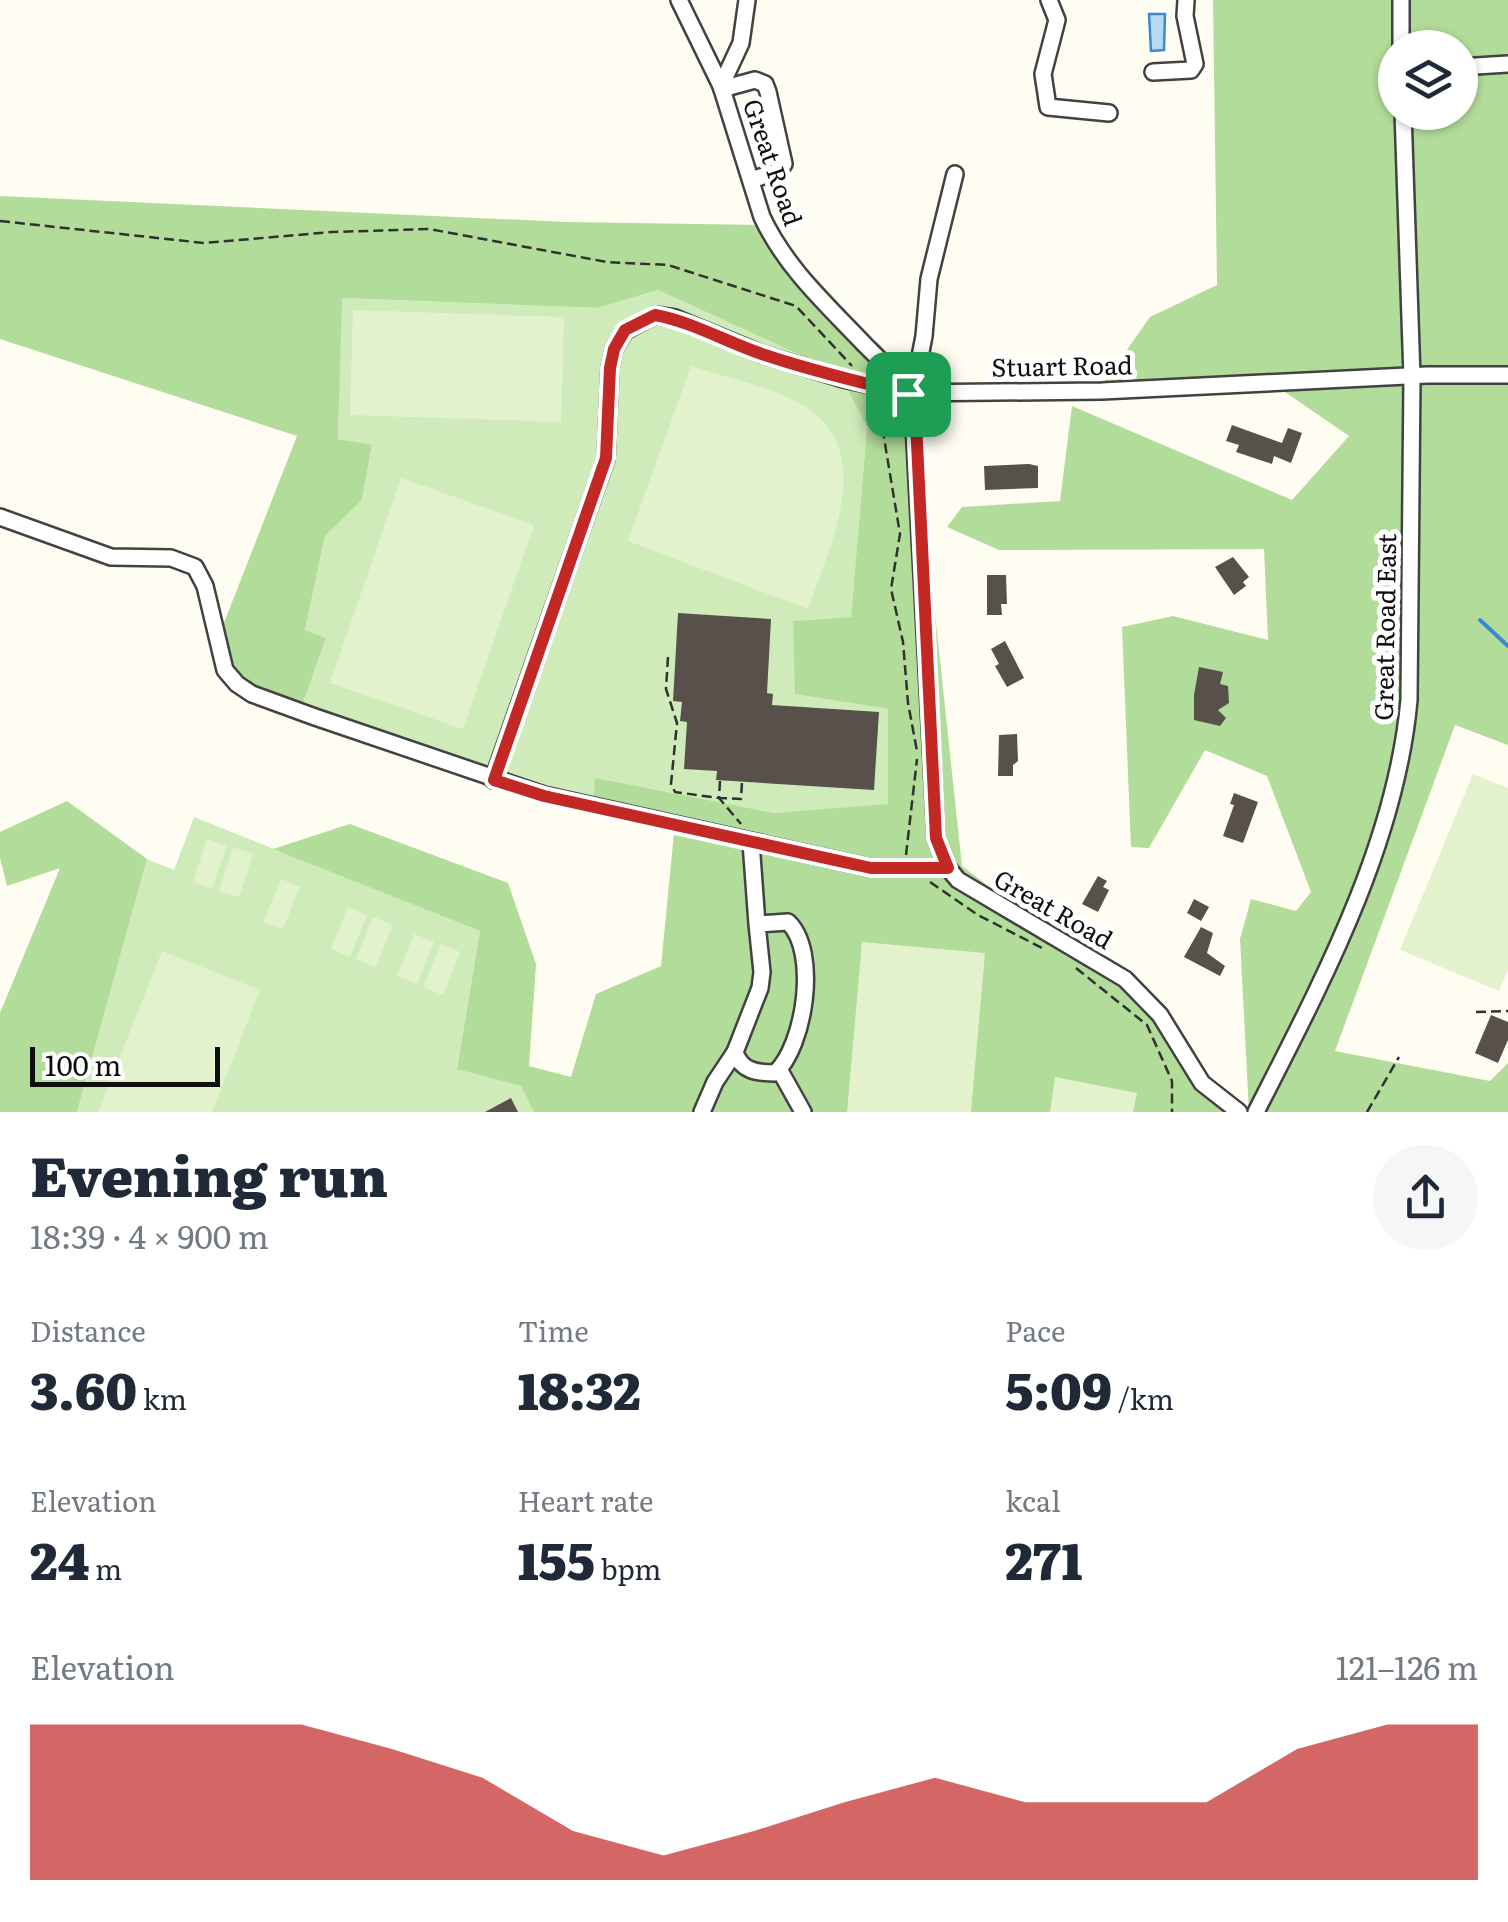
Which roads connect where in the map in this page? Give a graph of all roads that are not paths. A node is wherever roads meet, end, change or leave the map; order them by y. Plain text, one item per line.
1 (679, 0) edge
2 (747, 0) edge
3 (1049, 0) edge
4 (1186, 0) edge
5 (1400, 0) edge
6 (1401, 30) edge
7 (1508, 64) edge
8 (1478, 66) edge
9 (1153, 72) dead end
10 (722, 87) junction
11 (1109, 113) dead end
12 (1404, 130) edge
13 (955, 174) dead end
14 (750, 180) junction
15 (1508, 375) edge
16 (1412, 377) junction
17 (911, 393) junction
18 (0, 518) edge
19 (494, 780) junction
20 (751, 842) junction
21 (948, 868) junction
22 (757, 924) junction
23 (736, 1052) junction
24 (779, 1069) junction
25 (702, 1112) edge
26 (803, 1112) edge
27 (1239, 1112) edge
28 (1256, 1112) edge

1 - 10 street, Great Road
2 - 10 street
3 - 11 street
4 - 9 street
5 - 6 street
7 - 8 street
10 - 14 street, Great Road
10 - 14 street
12 - 16 street, Great Road East
13 - 17 street
14 - 17 street, Great Road
15 - 16 street, Stuart Road
16 - 17 street, Stuart Road
16 - 28 street, Great Road East
17 - 19 street, Stuart Road
17 - 21 street
18 - 19 street
19 - 20 street
20 - 21 street
20 - 22 street
21 - 27 street, Great Road
22 - 23 street
22 - 24 street
23 - 24 street
23 - 25 street
24 - 26 street

